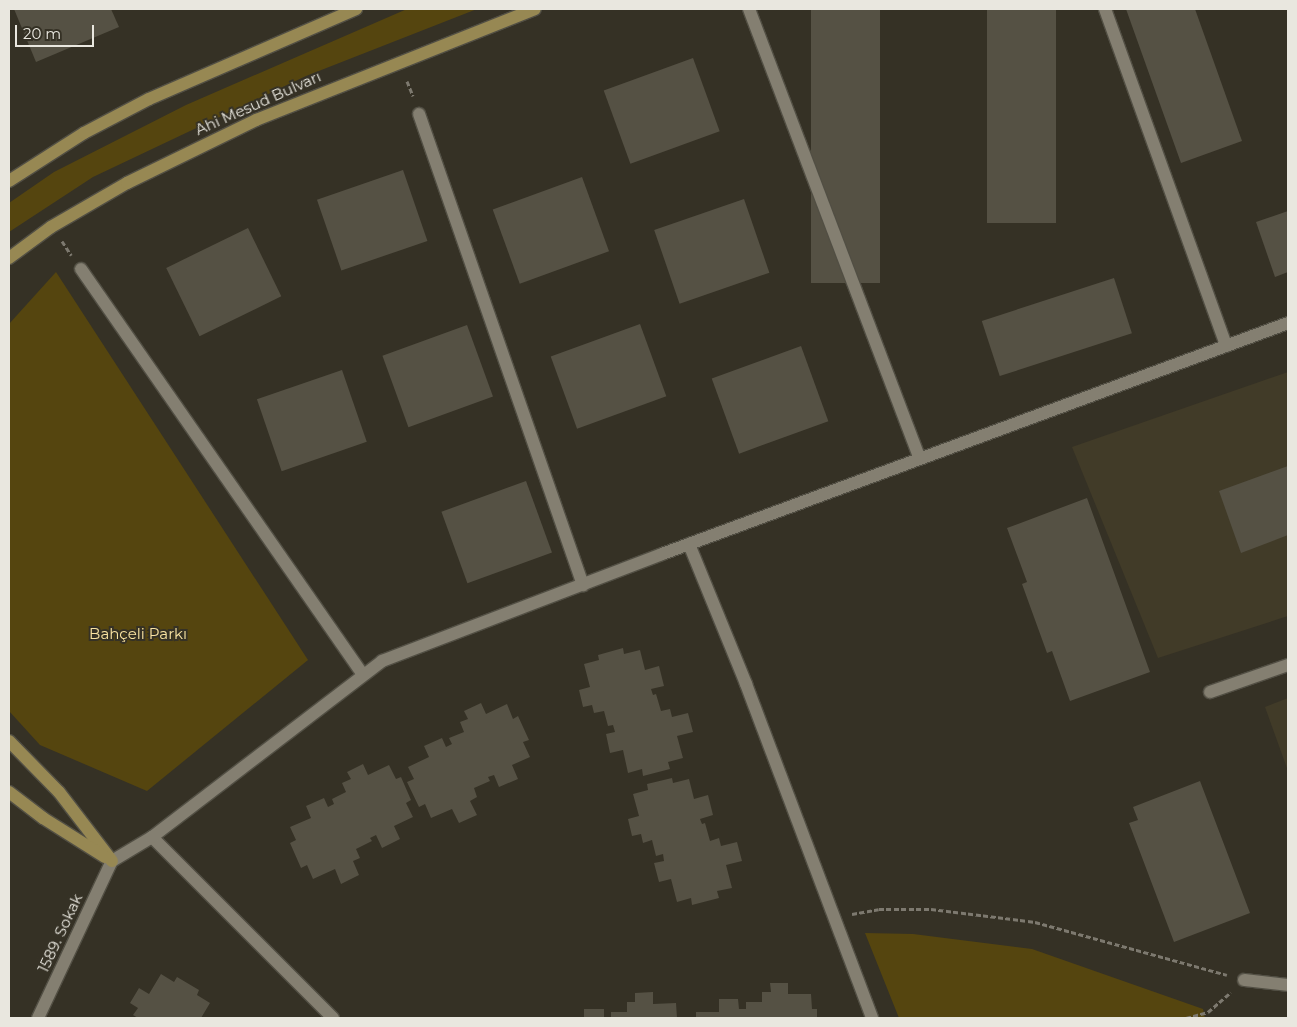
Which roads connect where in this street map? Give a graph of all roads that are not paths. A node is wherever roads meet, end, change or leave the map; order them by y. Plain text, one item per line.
1 (356, 9) edge
2 (535, 9) edge
3 (749, 9) edge
4 (1105, 9) edge
5 (419, 114) road end
6 (9, 181) edge
7 (9, 258) edge
8 (81, 269) road end
9 (1288, 323) edge
10 (1226, 346) junction
11 (920, 458) junction
12 (689, 544) junction
13 (583, 585) junction
14 (1288, 665) edge
15 (363, 675) junction
16 (1210, 692) dead end
17 (9, 741) edge
18 (9, 792) edge
19 (152, 837) junction
20 (112, 861) junction
21 (1244, 980) road end
22 (1288, 985) edge
23 (38, 1018) edge
24 (333, 1018) edge
25 (872, 1018) edge

1 - 6 main road
2 - 7 main road, Ahi Mesud Bulvarı
3 - 11 street
4 - 10 street
5 - 13 street
8 - 15 street
9 - 10 street
10 - 11 street
11 - 12 street
12 - 13 street
12 - 25 street
13 - 15 street
14 - 16 street
15 - 19 street
17 - 20 main road
18 - 20 main road
19 - 20 street
19 - 24 street
20 - 23 street, 1589. Sokak
21 - 22 street

